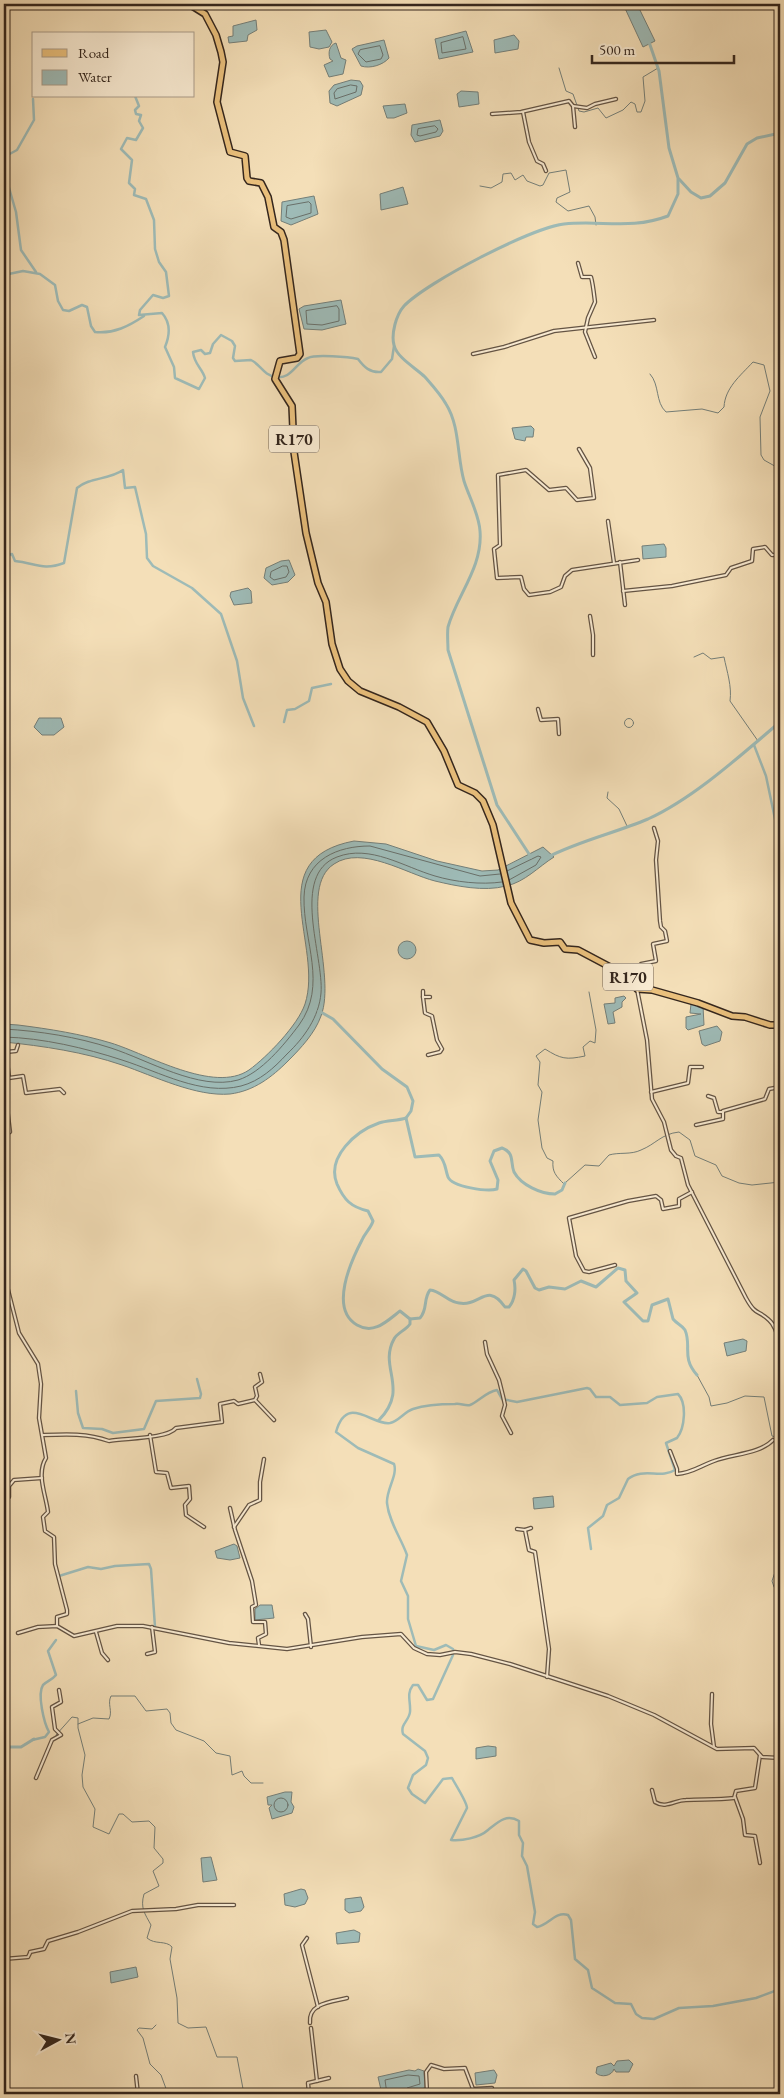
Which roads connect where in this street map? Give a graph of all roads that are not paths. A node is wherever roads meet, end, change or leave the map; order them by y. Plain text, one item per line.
1 (189, 4) edge
2 (616, 99) dead end
3 (573, 106) junction
4 (523, 112) junction
5 (492, 114) dead end
6 (575, 127) dead end
7 (546, 171) dead end
8 (578, 263) dead end
9 (654, 320) dead end
10 (585, 328) junction
11 (472, 354) dead end
12 (596, 357) dead end
13 (579, 449) dead end
14 (608, 521) dead end
15 (780, 556) edge
16 (638, 560) dead end
17 (620, 562) junction
18 (614, 563) junction
19 (623, 591) junction
20 (625, 605) dead end
21 (590, 616) dead end
22 (593, 655) dead end
23 (538, 709) dead end
24 (559, 734) dead end
25 (654, 828) dead end
26 (632, 979) junction
27 (637, 989) junction
28 (423, 991) dead end
29 (424, 997) junction
30 (430, 997) dead end
31 (780, 1025) edge
32 (18, 1045) dead end
33 (5, 1052) edge
34 (428, 1055) dead end
35 (702, 1067) dead end
36 (780, 1087) edge
37 (651, 1092) junction
38 (64, 1093) dead end
39 (708, 1096) dead end
40 (4, 1099) edge
41 (723, 1112) junction
42 (696, 1125) dead end
43 (4, 1136) edge
44 (4, 1182) edge
45 (692, 1192) junction
46 (4, 1212) edge
47 (4, 1239) edge
48 (4, 1261) edge
49 (615, 1265) dead end
50 (4, 1274) edge
51 (484, 1342) dead end
52 (780, 1345) edge
53 (260, 1374) dead end
54 (254, 1400) junction
55 (274, 1420) dead end
56 (511, 1433) dead end
57 (42, 1435) junction
58 (150, 1435) junction
59 (774, 1440) dead end
60 (670, 1451) dead end
61 (264, 1459) dead end
62 (42, 1478) junction
63 (4, 1498) edge
64 (230, 1508) dead end
65 (234, 1526) junction
66 (204, 1527) dead end
67 (531, 1528) dead end
68 (517, 1530) dead end
69 (525, 1530) junction
70 (305, 1614) dead end
71 (57, 1626) junction
72 (152, 1627) junction
73 (96, 1632) junction
74 (18, 1633) dead end
75 (259, 1646) junction
76 (311, 1646) junction
77 (147, 1654) dead end
78 (108, 1660) dead end
79 (547, 1677) junction
80 (59, 1690) dead end
81 (712, 1694) dead end
82 (714, 1747) junction
83 (760, 1755) junction
84 (780, 1758) edge
85 (36, 1778) dead end
86 (652, 1790) dead end
87 (735, 1797) junction
88 (760, 1863) dead end
89 (234, 1905) dead end
90 (307, 1938) dead end
91 (4, 1959) edge
92 (347, 1998) dead end
93 (318, 2007) junction
94 (310, 2023) dead end
95 (311, 2028) dead end
96 (136, 2076) dead end
97 (329, 2078) dead end
98 (317, 2080) junction
99 (492, 2088) dead end
100 (138, 2094) edge
101 (309, 2094) edge
102 (422, 2094) edge

1 - 26 main road, R170
2 - 3 street
3 - 4 street
3 - 6 street
4 - 5 street
4 - 7 street
8 - 10 street
9 - 10 street
10 - 11 street
10 - 12 street
13 - 18 street
14 - 18 street
15 - 19 street
16 - 17 street
17 - 18 street
17 - 19 street
19 - 20 street
21 - 22 street
23 - 24 street
25 - 26 street
26 - 27 main road, R170
27 - 31 main road, R170
27 - 37 street
28 - 29 street
29 - 30 street
29 - 34 street
32 - 33 street
33 - 38 street
35 - 37 street
36 - 41 street
37 - 45 street
39 - 41 street
40 - 43 street
41 - 42 street
44 - 46 street
45 - 49 street
45 - 52 street
47 - 48 street
50 - 57 street
51 - 56 street
53 - 54 street
54 - 55 street
54 - 58 street
57 - 58 street
57 - 62 street
58 - 66 street
59 - 60 street
61 - 65 street
62 - 63 street
62 - 71 street
64 - 65 street
65 - 75 street
67 - 69 street
68 - 69 street
69 - 79 street
70 - 76 street
71 - 73 street
71 - 74 street
72 - 73 street
72 - 75 street
72 - 77 street
73 - 78 street
75 - 76 street
76 - 79 street
79 - 82 street
80 - 85 street
81 - 82 street
82 - 83 street
83 - 84 street
83 - 87 street
86 - 87 street
87 - 88 street
89 - 91 street
90 - 93 street
92 - 93 street
93 - 94 street
95 - 98 street
96 - 100 street
97 - 98 street
98 - 101 street
99 - 102 street

